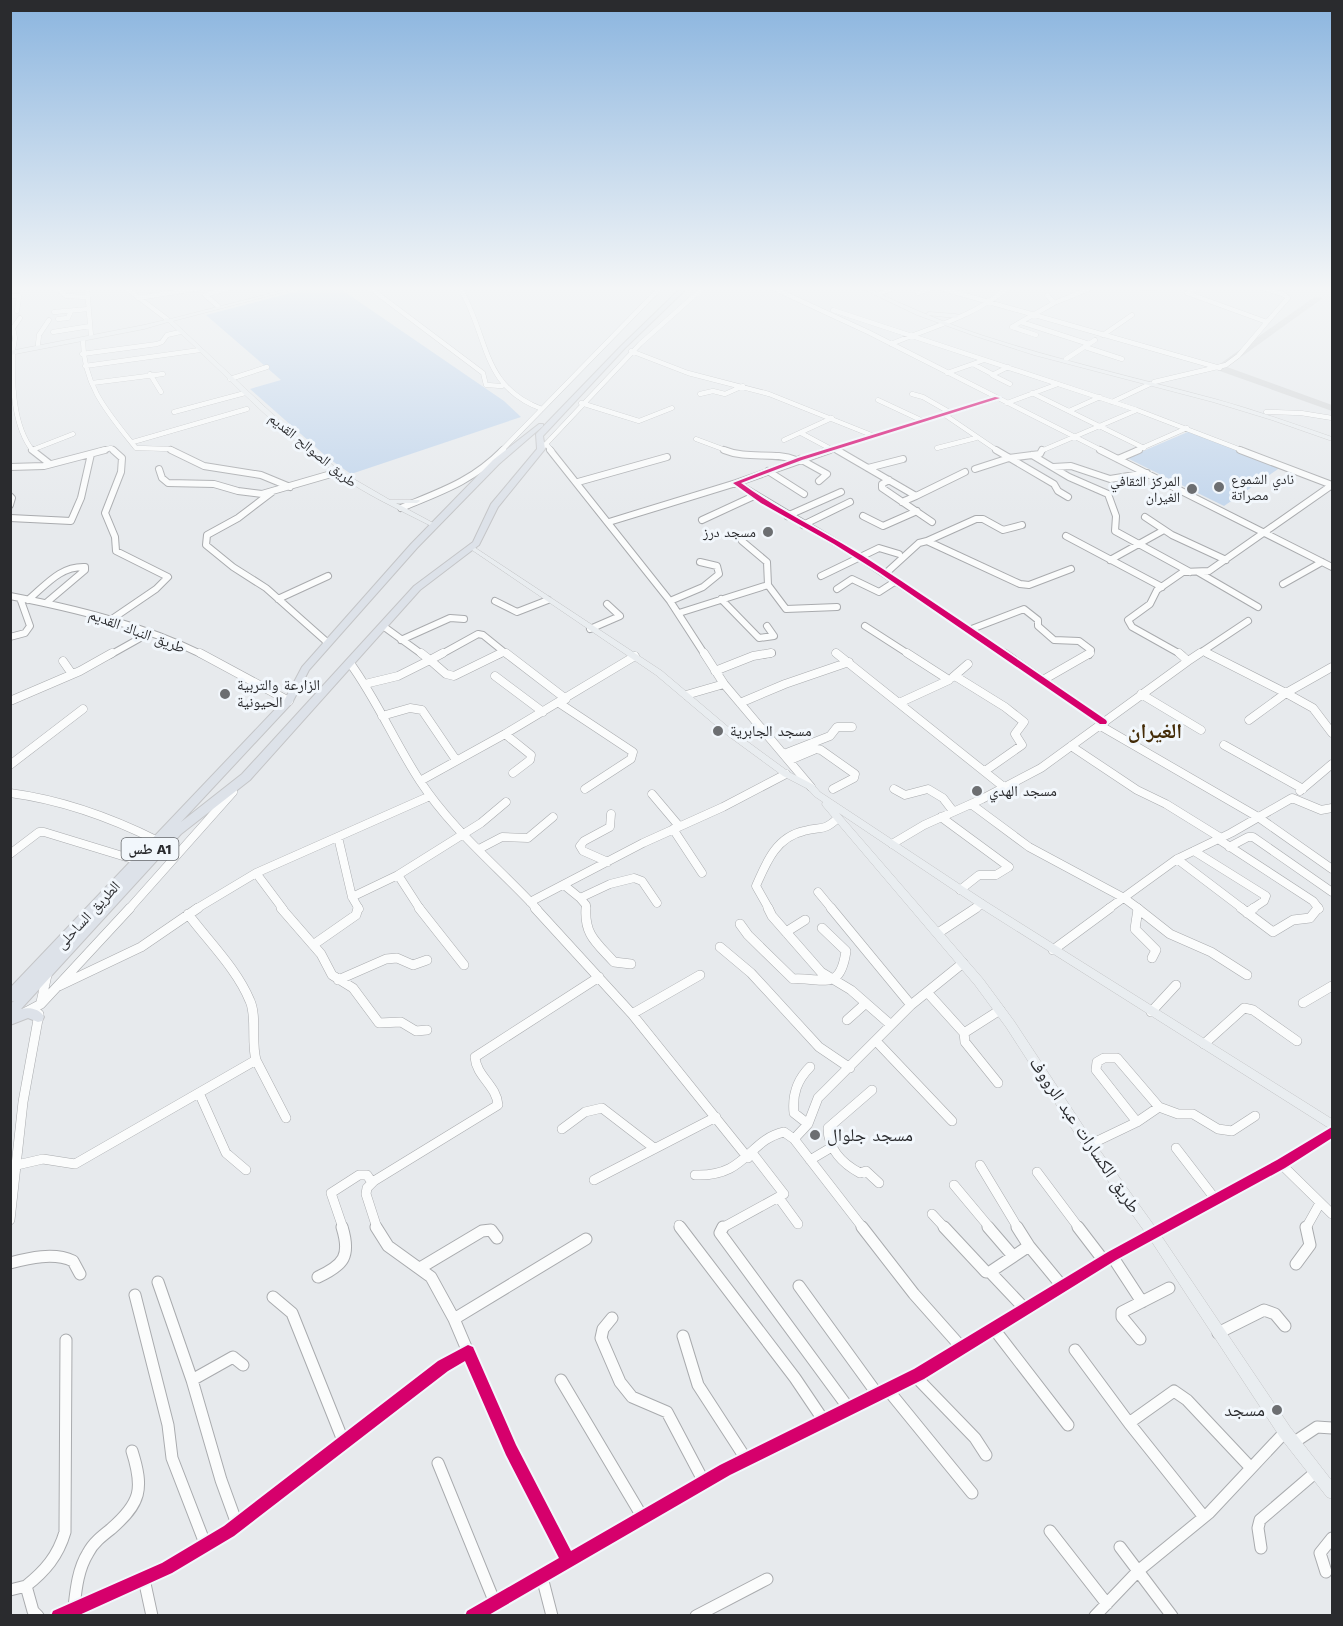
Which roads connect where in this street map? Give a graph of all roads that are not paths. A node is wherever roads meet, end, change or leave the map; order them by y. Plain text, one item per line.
1 (12, 364) edge
2 (100, 364) edge
3 (214, 364) edge
4 (471, 364) edge
5 (491, 364) edge
6 (586, 364) edge
7 (606, 364) edge
8 (609, 364) edge
9 (616, 364) edge
10 (665, 364) edge
11 (929, 364) edge
12 (973, 364) joint
13 (996, 364) edge
14 (1078, 364) edge
15 (1083, 364) edge
16 (1205, 364) edge
17 (1226, 364) edge
18 (85, 366) joint
19 (267, 367) dead end
20 (1008, 368) junction
21 (1220, 368) junction
22 (947, 373) junction
23 (163, 374) dead end
24 (992, 374) junction
25 (151, 375) junction
26 (230, 379) junction
27 (92, 383) junction
28 (1152, 383) junction
29 (1010, 384) dead end
30 (1058, 384) junction
31 (502, 386) junction
32 (743, 386) junction
33 (563, 388) junction
34 (583, 390) junction
35 (161, 392) dead end
36 (245, 393) junction
37 (1032, 393) junction
38 (700, 394) dead end
39 (912, 394) dead end
40 (997, 398) junction
41 (1100, 398) junction
42 (878, 400) dead end
43 (522, 401) junction
44 (1112, 402) junction
45 (581, 403) junction
46 (1007, 403) junction
47 (672, 408) dead end
48 (247, 409) dead end
49 (543, 409) junction
50 (1137, 410) junction
51 (1069, 411) junction
52 (174, 412) dead end
53 (1266, 412) junction
54 (948, 414) junction
55 (832, 418) junction
56 (1332, 418) edge
57 (923, 421) junction
58 (1099, 426) junction
59 (1187, 428) junction
60 (521, 432) junction
61 (801, 433) junction
62 (74, 434) dead end
63 (874, 436) junction
64 (1074, 437) junction
65 (1332, 437) edge
66 (976, 438) junction
67 (696, 439) dead end
68 (784, 440) dead end
69 (540, 441) junction
70 (133, 442) junction
71 (937, 448) dead end
72 (1144, 448) junction
73 (833, 449) junction
74 (32, 450) junction
75 (91, 454) junction
76 (1032, 455) junction
77 (667, 457) dead end
78 (1009, 458) junction
79 (903, 459) dead end
80 (1118, 459) junction
81 (798, 460) junction
82 (50, 464) junction
83 (10, 467) edge
84 (1053, 467) junction
85 (868, 468) junction
86 (159, 469) dead end
87 (975, 469) dead end
88 (768, 471) junction
89 (338, 472) junction
90 (965, 472) dead end
91 (1147, 474) junction
92 (889, 480) junction
93 (819, 481) dead end
94 (578, 482) junction
95 (736, 483) junction
96 (1332, 485) edge
97 (290, 486) junction
98 (272, 492) junction
99 (841, 492) dead end
100 (804, 494) dead end
101 (10, 496) edge
102 (754, 496) junction
103 (916, 496) junction
104 (1068, 496) dead end
105 (382, 500) junction
106 (421, 501) junction
107 (850, 502) dead end
108 (902, 502) junction
109 (10, 504) edge
110 (403, 509) junction
111 (916, 511) junction
112 (418, 516) junction
113 (787, 516) junction
114 (863, 516) dead end
115 (1145, 517) dead end
116 (10, 518) edge
117 (702, 520) dead end
118 (609, 522) junction
119 (932, 522) dead end
120 (804, 525) junction
121 (1022, 525) dead end
122 (435, 526) junction
123 (1164, 530) junction
124 (1263, 532) junction
125 (1066, 536) dead end
126 (742, 541) dead end
127 (927, 541) junction
128 (1139, 545) junction
129 (471, 547) junction
130 (899, 554) dead end
131 (862, 558) junction
132 (1110, 560) junction
133 (1226, 560) junction
134 (700, 562) dead end
135 (1322, 562) junction
136 (1332, 567) edge
137 (1071, 569) dead end
138 (1194, 572) junction
139 (885, 574) junction
140 (328, 576) dead end
141 (821, 576) dead end
142 (896, 581) junction
143 (1283, 584) dead end
144 (768, 585) junction
145 (1162, 587) junction
146 (837, 589) dead end
147 (10, 596) edge
148 (20, 598) junction
149 (278, 599) junction
150 (721, 599) junction
151 (28, 600) junction
152 (548, 600) junction
153 (495, 601) dead end
154 (670, 601) junction
155 (45, 603) junction
156 (607, 604) dead end
157 (837, 607) dead end
158 (1258, 607) dead end
159 (679, 613) junction
160 (112, 619) junction
161 (464, 619) dead end
162 (1248, 621) dead end
163 (383, 626) junction
164 (766, 626) dead end
165 (865, 627) dead end
166 (590, 628) junction
167 (969, 630) junction
168 (151, 632) junction
169 (10, 637) edge
170 (401, 640) junction
171 (328, 643) junction
172 (1203, 651) junction
173 (504, 652) junction
174 (772, 653) dead end
175 (836, 653) dead end
176 (635, 656) junction
177 (430, 660) junction
178 (63, 661) dead end
179 (1188, 661) junction
180 (849, 662) junction
181 (350, 663) junction
182 (968, 664) dead end
183 (1332, 667) edge
184 (715, 671) junction
185 (72, 674) junction
186 (495, 676) dead end
187 (952, 678) junction
188 (1042, 680) junction
189 (365, 684) junction
190 (724, 684) junction
191 (1286, 693) junction
192 (1141, 694) junction
193 (686, 695) junction
194 (10, 701) edge
195 (288, 701) junction
196 (563, 701) junction
197 (740, 703) junction
198 (899, 703) junction
199 (83, 709) dead end
200 (543, 712) junction
201 (382, 716) junction
202 (1249, 720) dead end
203 (1101, 724) junction
204 (852, 727) dead end
205 (1201, 729) dead end
206 (1332, 733) edge
207 (506, 734) junction
208 (1224, 745) dead end
209 (1071, 746) junction
210 (787, 757) junction
211 (456, 760) junction
212 (1332, 764) edge
213 (10, 765) edge
214 (985, 771) junction
215 (513, 773) dead end
216 (786, 774) junction
217 (246, 777) junction
218 (420, 781) junction
219 (1005, 788) junction
220 (585, 789) dead end
221 (833, 789) dead end
222 (894, 789) dead end
223 (1303, 789) junction
224 (814, 790) junction
225 (10, 793) edge
226 (652, 794) dead end
227 (430, 796) junction
228 (1292, 798) junction
229 (506, 802) dead end
230 (971, 804) junction
231 (1332, 808) edge
232 (953, 811) junction
233 (611, 814) dead end
234 (553, 817) dead end
235 (941, 817) junction
236 (1258, 817) junction
237 (838, 818) junction
238 (676, 827) junction
239 (463, 834) junction
240 (338, 837) junction
241 (1220, 839) junction
242 (158, 841) junction
243 (892, 844) junction
244 (1229, 847) junction
245 (479, 849) junction
246 (1194, 850) junction
247 (10, 854) edge
248 (1177, 859) junction
249 (139, 861) junction
250 (608, 862) junction
251 (1332, 869) edge
252 (256, 873) junction
253 (702, 873) dead end
254 (398, 875) junction
255 (564, 885) junction
256 (960, 890) junction
257 (818, 892) dead end
258 (1332, 892) edge
259 (352, 897) junction
260 (580, 898) junction
261 (1124, 898) junction
262 (530, 902) junction
263 (657, 903) dead end
264 (982, 904) junction
265 (1138, 909) junction
266 (1247, 913) junction
267 (188, 914) junction
268 (805, 920) dead end
269 (740, 924) dead end
270 (822, 928) dead end
271 (786, 932) junction
272 (938, 933) junction
273 (313, 945) junction
274 (720, 947) dead end
275 (1053, 950) junction
276 (1152, 958) dead end
277 (427, 960) dead end
278 (963, 963) junction
279 (631, 964) dead end
280 (464, 965) dead end
281 (47, 975) junction
282 (700, 975) dead end
283 (1247, 975) dead end
284 (599, 978) junction
285 (833, 979) junction
286 (338, 980) junction
287 (59, 986) junction
288 (1176, 986) dead end
289 (1332, 986) edge
290 (927, 992) junction
291 (10, 997) edge
292 (866, 1003) junction
293 (1303, 1003) dead end
294 (911, 1005) junction
295 (1000, 1010) junction
296 (35, 1011) junction
297 (1151, 1012) junction
298 (10, 1013) edge
299 (632, 1014) junction
300 (10, 1020) edge
301 (847, 1020) dead end
302 (891, 1025) junction
303 (427, 1030) dead end
304 (964, 1033) junction
305 (876, 1041) junction
306 (1297, 1041) dead end
307 (1204, 1044) junction
308 (256, 1060) junction
309 (810, 1067) dead end
310 (850, 1068) junction
311 (998, 1083) dead end
312 (872, 1090) dead end
313 (200, 1095) junction
314 (1159, 1107) junction
315 (1255, 1116) dead end
316 (716, 1117) junction
317 (286, 1118) dead end
318 (952, 1121) dead end
319 (1137, 1122) junction
320 (808, 1124) junction
321 (1332, 1125) edge
322 (562, 1129) dead end
323 (1332, 1132) edge
324 (794, 1139) junction
325 (1089, 1145) junction
326 (831, 1147) junction
327 (654, 1148) junction
328 (1176, 1148) dead end
329 (751, 1156) junction
330 (810, 1160) junction
331 (1281, 1164) junction
332 (17, 1165) junction
333 (980, 1166) dead end
334 (246, 1170) dead end
335 (1037, 1173) dead end
336 (695, 1175) dead end
337 (594, 1180) dead end
338 (371, 1181) junction
339 (879, 1183) dead end
340 (954, 1185) dead end
341 (12, 1198) edge
342 (779, 1198) junction
343 (1216, 1200) junction
344 (1320, 1203) junction
345 (932, 1214) dead end
346 (1332, 1214) edge
347 (10, 1220) edge
348 (798, 1224) dead end
349 (679, 1225) dead end
350 (1154, 1235) junction
351 (497, 1238) dead end
352 (586, 1239) dead end
353 (1029, 1246) junction
354 (1013, 1256) junction
355 (1108, 1259) junction
356 (10, 1263) edge
357 (1296, 1264) dead end
358 (420, 1268) junction
359 (990, 1272) junction
360 (80, 1274) dead end
361 (318, 1277) dead end
362 (158, 1282) dead end
363 (799, 1286) dead end
364 (1062, 1286) junction
365 (1169, 1288) dead end
366 (135, 1295) dead end
367 (273, 1297) dead end
368 (1142, 1302) junction
369 (1025, 1309) junction
370 (612, 1318) dead end
371 (454, 1319) junction
372 (1285, 1326) dead end
373 (994, 1329) junction
374 (1218, 1333) junction
375 (682, 1336) dead end
376 (66, 1340) dead end
377 (1140, 1340) dead end
378 (962, 1348) junction
379 (1075, 1350) dead end
380 (468, 1352) junction
381 (243, 1365) dead end
382 (915, 1376) junction
383 (192, 1380) junction
384 (561, 1380) dead end
385 (883, 1393) junction
386 (850, 1410) junction
387 (824, 1421) junction
388 (1129, 1424) junction
389 (1068, 1425) dead end
390 (1332, 1428) edge
391 (1285, 1432) junction
392 (344, 1443) junction
393 (1293, 1443) junction
394 (132, 1451) dead end
395 (986, 1455) dead end
396 (746, 1459) junction
397 (438, 1463) dead end
398 (1251, 1467) junction
399 (1316, 1472) junction
400 (704, 1482) junction
401 (1332, 1492) edge
402 (972, 1493) dead end
403 (1204, 1516) junction
404 (643, 1518) junction
405 (237, 1524) junction
406 (1050, 1531) dead end
407 (1332, 1538) edge
408 (206, 1546) junction
409 (1120, 1547) dead end
410 (1261, 1548) dead end
411 (568, 1561) junction
412 (1138, 1571) junction
413 (1326, 1572) dead end
414 (542, 1577) junction
415 (144, 1579) junction
416 (767, 1579) dead end
417 (26, 1586) junction
418 (10, 1590) edge
419 (495, 1603) junction
420 (1107, 1604) junction
421 (74, 1607) junction
422 (38, 1616) edge
423 (58, 1616) edge
424 (152, 1616) edge
425 (472, 1616) edge
426 (552, 1616) edge
427 (696, 1616) edge
428 (1095, 1616) edge
429 (1172, 1616) edge

1 - 74 street
2 - 18 street
3 - 26 main road, طريق الصوالح القديم
4 - 31 street
5 - 31 street
6 - 33 street
7 - 34 highway
8 - 34 highway
9 - 34 street
10 - 32 street
11 - 22 street
12 - 22 street
12 - 24 street
13 - 20 street
14 - 28 main road
15 - 28 main road
16 - 21 street
17 - 21 street
18 - 27 street
19 - 26 street
20 - 24 street
20 - 30 street
21 - 28 street
22 - 40 street
23 - 25 street
24 - 29 street
25 - 27 street
25 - 35 street
26 - 36 main road, طريق الصوالح القديم
27 - 70 street
28 - 44 street
28 - 53 main road
28 - 65 main road
30 - 37 street
30 - 41 street
31 - 43 street
32 - 38 street
32 - 55 street
33 - 43 street
33 - 49 street
34 - 45 street
34 - 69 highway
36 - 52 street
36 - 89 main road, طريق الصوالح القديم
37 - 46 street
37 - 51 street
39 - 54 street
40 - 46 street
40 - 54 street
41 - 44 street
41 - 51 street
42 - 57 street
43 - 49 street
43 - 60 street
44 - 50 street
45 - 47 street
45 - 69 street
46 - 64 street
48 - 70 street
49 - 60 street
50 - 58 street
50 - 59 street
51 - 58 street
53 - 56 street
53 - 65 main road
54 - 57 street
54 - 66 street
55 - 61 street
55 - 63 street
57 - 63 street
58 - 64 street
58 - 72 street
59 - 72 street
59 - 96 street
60 - 106 street
61 - 68 street
61 - 73 street
62 - 74 street
63 - 73 street
64 - 76 street
64 - 80 street
66 - 71 street
66 - 78 street
67 - 81 street
69 - 94 street
69 - 122 highway, الطريق الساحلى
69 - 129 highway, الطريق الساحلى
70 - 97 street
72 - 80 street
73 - 81 street
73 - 85 street
74 - 82 street
75 - 82 street
75 - 116 street
75 - 160 street
76 - 78 street
76 - 84 street
77 - 94 street
78 - 87 street
78 - 104 street
79 - 85 street
80 - 91 street
81 - 88 street
81 - 93 street
82 - 83 street
84 - 91 street
84 - 128 street
85 - 92 street
86 - 98 street
88 - 95 street
88 - 100 street
89 - 97 street
89 - 105 main road, طريق الصوالح القديم
90 - 103 street
91 - 124 street
92 - 103 street
92 - 108 street
94 - 118 street
95 - 102 street
95 - 118 street
96 - 124 street
97 - 98 street
98 - 149 street
99 - 113 street
101 - 109 street
102 - 113 street
102 - 117 street
103 - 108 street
105 - 106 main road
105 - 110 main road, طريق الصوالح القديم
106 - 110 street
106 - 112 main road
107 - 120 street
108 - 111 street
110 - 112 main road, طريق الصوالح القديم
111 - 114 street
111 - 119 street
112 - 122 main road, طريق الصوالح القديم
113 - 120 street
115 - 123 street
118 - 154 street
120 - 131 street
121 - 127 street
122 - 171 highway, الطريق الساحلى
123 - 128 street
123 - 133 street
124 - 133 street
124 - 135 street
125 - 132 street
126 - 144 street
127 - 137 street
127 - 139 street
128 - 132 street
128 - 138 street
129 - 152 main road
129 - 163 highway, الطريق الساحلى
130 - 131 street
131 - 139 street
131 - 141 street
132 - 145 street
133 - 138 street
134 - 154 street
135 - 136 street
135 - 143 street
138 - 145 street
138 - 158 street
139 - 142 street
140 - 149 street
142 - 146 street
142 - 167 street
144 - 150 street
144 - 157 street
145 - 179 street
147 - 148 street, طريق النباك القديم
148 - 151 street, طريق النباك القديم
148 - 169 street
149 - 171 street
150 - 159 street
150 - 164 street
151 - 155 street, طريق النباك القديم
151 - 155 street
152 - 153 street
152 - 166 main road
154 - 159 street
155 - 160 street, طريق النباك القديم
156 - 166 street
159 - 184 street
160 - 168 street, طريق النباك القديم
161 - 170 street
162 - 172 street
163 - 170 street
163 - 181 highway, الطريق الساحلى
165 - 187 street
166 - 176 main road
167 - 188 street
167 - 188 street
168 - 185 street
168 - 195 street, طريق النباك القديم
170 - 177 street
171 - 195 highway, الطريق الساحلى
172 - 179 street
172 - 191 street
173 - 177 street
173 - 177 street
173 - 196 street
174 - 184 street
175 - 180 street
176 - 193 main road
176 - 196 street
177 - 189 street
178 - 185 street
179 - 192 street
180 - 197 street
180 - 198 street
181 - 189 street
181 - 217 highway, الطريق الساحلى
182 - 187 street
183 - 191 street
184 - 190 street
185 - 194 street
186 - 200 street
187 - 198 street
187 - 214 street
188 - 203 street
189 - 201 street
190 - 193 street
190 - 197 street
191 - 202 street
191 - 206 street
192 - 203 street
192 - 205 street
193 - 216 main road
195 - 242 highway, الطريق الساحلى / طس A1
196 - 200 street
196 - 220 street
197 - 210 street
198 - 214 street
199 - 213 street
200 - 207 street
201 - 211 street
201 - 218 street
203 - 209 street
203 - 236 street
204 - 210 street
207 - 211 street
207 - 215 street
208 - 223 street
209 - 219 street
209 - 241 street
210 - 221 street
210 - 224 street
211 - 218 street
212 - 223 street
214 - 219 street
216 - 224 main road
216 - 238 street
217 - 281 highway, الطريق الساحلى / طس A1
217 - 287 street
218 - 227 street
219 - 230 street
222 - 232 street
223 - 228 street
224 - 237 main road, طريق الكسارات عبد الرووف
224 - 243 main road
225 - 242 street
226 - 238 street
227 - 239 street
227 - 240 street
228 - 231 street
228 - 236 street
229 - 239 street
230 - 232 street
230 - 261 street
232 - 235 street
233 - 250 street
234 - 245 street
235 - 243 street
235 - 256 street
236 - 241 street
236 - 251 street
237 - 271 street
237 - 272 main road, طريق الكسارات عبد الرووف
238 - 250 street
238 - 253 street
239 - 245 street
239 - 254 street
240 - 252 street
240 - 259 street
241 - 244 street
241 - 246 street
242 - 249 highway, الطريق الساحلى / طس A1
243 - 256 main road
244 - 258 street
244 - 266 street
245 - 262 street
246 - 248 street
246 - 266 street
247 - 249 street
248 - 261 street
248 - 266 street
249 - 291 highway, الطريق الساحلى / طس A1
250 - 255 street
252 - 267 street
252 - 273 street
254 - 259 street
254 - 280 street
255 - 260 street
255 - 262 street
256 - 264 main road
257 - 294 street
259 - 273 street
260 - 263 street
260 - 279 street
261 - 265 street
261 - 275 street
262 - 284 street
264 - 272 street
264 - 275 main road
265 - 276 street
265 - 283 street
267 - 287 street
267 - 308 street
268 - 271 street
269 - 285 street
270 - 285 street
271 - 285 street
272 - 278 main road, طريق الكسارات عبد الرووف
273 - 286 street
274 - 310 street
275 - 297 main road
277 - 286 street
278 - 290 street
278 - 295 main road, طريق الكسارات عبد الرووف
281 - 296 street
281 - 298 highway, الطريق الساحلى / طس A1
282 - 299 street
284 - 299 street
284 - 338 street
285 - 292 street
286 - 303 street
287 - 296 street
288 - 297 street
289 - 293 street
290 - 294 street
290 - 304 street
292 - 301 street
292 - 302 street
294 - 302 street
295 - 304 street
295 - 325 main road, طريق الكسارات عبد الرووف
296 - 300 highway
296 - 332 street
297 - 307 main road
299 - 316 street
302 - 305 street
304 - 311 street
305 - 310 street
305 - 318 street
306 - 307 street
307 - 321 main road
308 - 313 street
308 - 317 street
309 - 320 street
310 - 320 street
312 - 326 street
313 - 332 street
313 - 334 street
314 - 315 street
314 - 319 street
314 - 319 street
316 - 327 street
316 - 329 street
319 - 325 street
320 - 324 street
322 - 327 street
323 - 331 street
324 - 329 street
324 - 330 street
325 - 350 main road, طريق الكسارات عبد الرووف
326 - 330 street
326 - 339 street
327 - 337 street
328 - 343 street
329 - 336 street
329 - 342 street
330 - 378 street
331 - 343 street
331 - 344 street
332 - 341 street
333 - 353 street
335 - 355 street
338 - 358 street
338 - 361 street
340 - 354 street
341 - 347 street
342 - 348 street
342 - 386 street
343 - 350 street
344 - 346 street
344 - 357 street
345 - 359 street
349 - 387 street
350 - 355 street
350 - 374 main road, طريق الكسارات عبد الرووف
351 - 358 street
352 - 371 street
353 - 354 street
353 - 364 street
354 - 359 street
355 - 364 street
355 - 368 street
356 - 360 street
358 - 371 street
359 - 369 street
362 - 383 street
363 - 385 street
364 - 369 street
365 - 368 street
366 - 408 street
367 - 392 street
368 - 377 street
369 - 373 street
370 - 400 street
371 - 380 street
372 - 374 street
373 - 378 street
373 - 389 street
374 - 391 main road, طريق الكسارات عبد الرووف
375 - 396 street
376 - 417 street
378 - 382 street
379 - 388 street
380 - 392 street
380 - 411 street
381 - 383 street
382 - 385 street
382 - 395 street
383 - 405 street
384 - 404 street
385 - 386 street
385 - 402 street
386 - 387 street
387 - 396 street
388 - 398 street
388 - 403 street
390 - 393 street
391 - 393 main road, طريق الكسارات عبد الرووف
391 - 398 street
392 - 405 street
393 - 399 main road, طريق الكسارات عبد الرووف
394 - 421 street
396 - 400 street
397 - 419 street
398 - 403 street
399 - 401 main road, طريق الكسارات عبد الرووف
399 - 410 street
400 - 404 street
403 - 412 street
404 - 411 street
405 - 408 street
406 - 420 street
407 - 413 street
408 - 415 street
409 - 412 street
411 - 414 street
412 - 420 street
412 - 429 street
414 - 419 street
414 - 426 street
415 - 421 street
415 - 424 street
416 - 427 street
417 - 418 street
417 - 422 street
419 - 425 street
420 - 428 street
421 - 423 street

